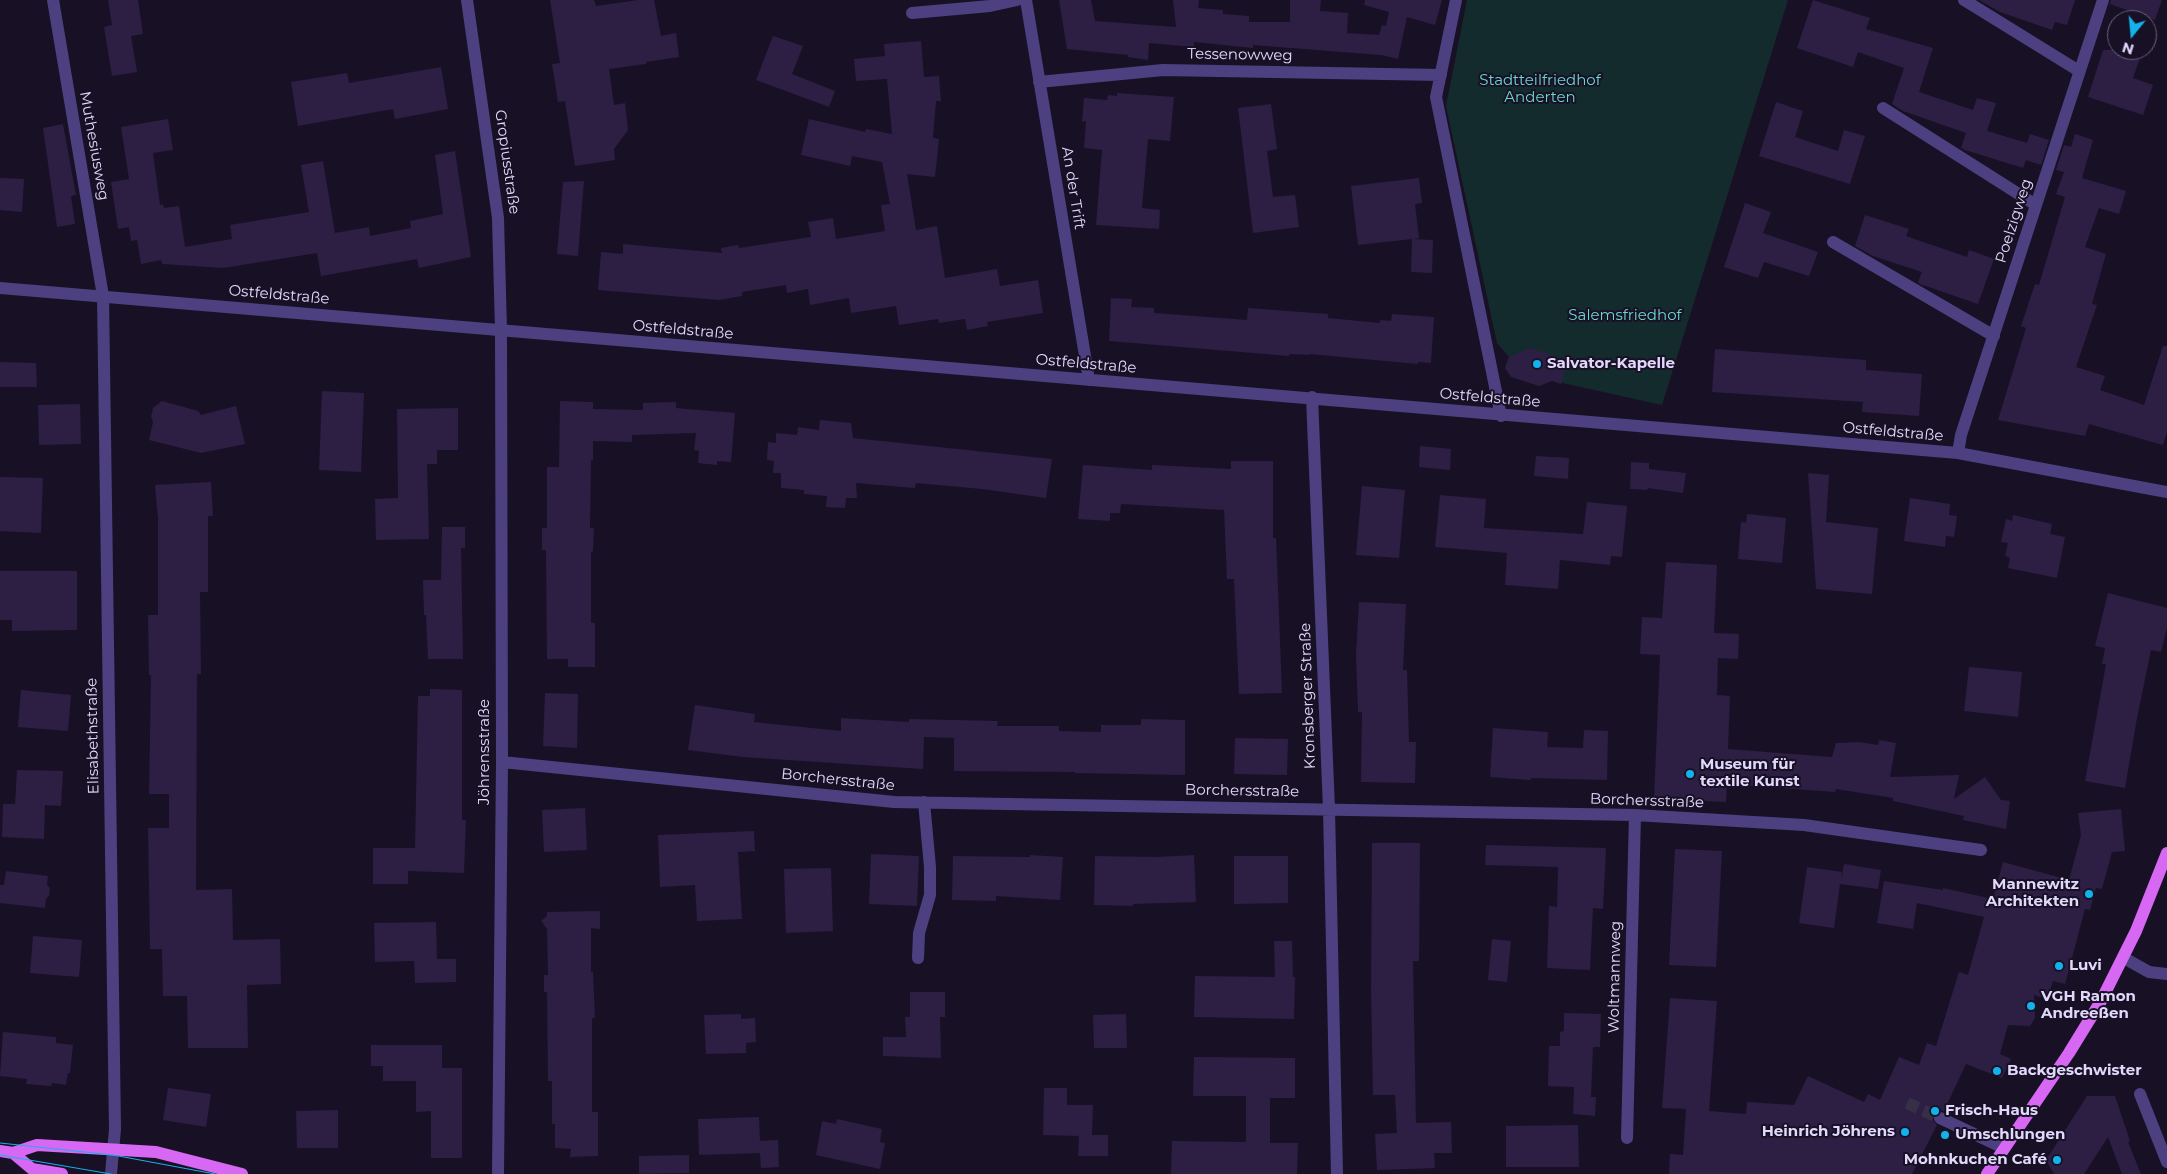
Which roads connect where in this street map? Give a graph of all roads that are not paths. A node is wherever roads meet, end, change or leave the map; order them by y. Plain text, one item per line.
1 (53, 0) edge
2 (467, 0) edge
3 (1017, 0) edge
4 (1026, 0) edge
5 (1456, 0) edge
6 (1964, 0) edge
7 (2103, 0) edge
8 (912, 13) dead end
9 (2080, 71) junction
10 (1441, 75) junction
11 (1039, 82) junction
12 (1883, 108) dead end
13 (2036, 205) junction
14 (1832, 242) dead end
15 (0, 288) edge
16 (103, 296) junction
17 (501, 330) junction
18 (1994, 336) junction
19 (1089, 380) junction
20 (1312, 398) junction
21 (1501, 416) junction
22 (1958, 453) junction
23 (2167, 492) edge
24 (502, 762) junction
25 (924, 802) junction
26 (1329, 809) junction
27 (1635, 816) junction
28 (1982, 850) dead end
29 (2167, 853) edge
30 (918, 958) dead end
31 (2124, 958) junction
32 (2167, 974) edge
33 (2140, 1094) dead end
34 (1940, 1118) tunnel mouth
35 (1627, 1138) dead end
36 (113, 1148) junction
37 (2004, 1148) junction
38 (0, 1151) edge
39 (14, 1153) junction
40 (2167, 1162) edge
41 (62, 1174) edge
42 (110, 1174) edge
43 (242, 1174) edge
44 (498, 1174) edge
45 (1337, 1174) edge
46 (1987, 1174) edge

1 - 16 street, Muthesiusweg
2 - 17 street, Gropiusstraße
3 - 8 street
4 - 11 street, An der Trift
5 - 10 street
6 - 9 street
7 - 9 street, Poelzigweg
9 - 13 street, Poelzigweg
10 - 11 street, Tessenowweg
10 - 21 street
11 - 19 street, An der Trift
12 - 13 street
13 - 18 street, Poelzigweg
14 - 18 street
15 - 16 street, Ostfeldstraße
16 - 17 street, Ostfeldstraße
16 - 36 street, Elisabethstraße
17 - 19 street, Ostfeldstraße
17 - 24 street, Jöhrensstraße
18 - 22 street, Poelzigweg
19 - 20 street, Ostfeldstraße
20 - 21 street, Ostfeldstraße
20 - 26 street, Kronsberger Straße
21 - 22 street, Ostfeldstraße
22 - 23 street, Ostfeldstraße
24 - 25 street, Borchersstraße
24 - 44 street, Jöhrensstraße
25 - 26 street, Borchersstraße
25 - 30 street
26 - 27 street, Borchersstraße
26 - 45 street, Kronsberger Straße
27 - 28 street, Borchersstraße
27 - 35 street, Woltmannweg
29 - 31 main road
31 - 32 street
31 - 37 main road
33 - 40 street
34 - 37 street
36 - 39 main road
36 - 42 street, Elisabethstraße
36 - 43 main road
37 - 46 main road
38 - 39 main road
39 - 41 main road

